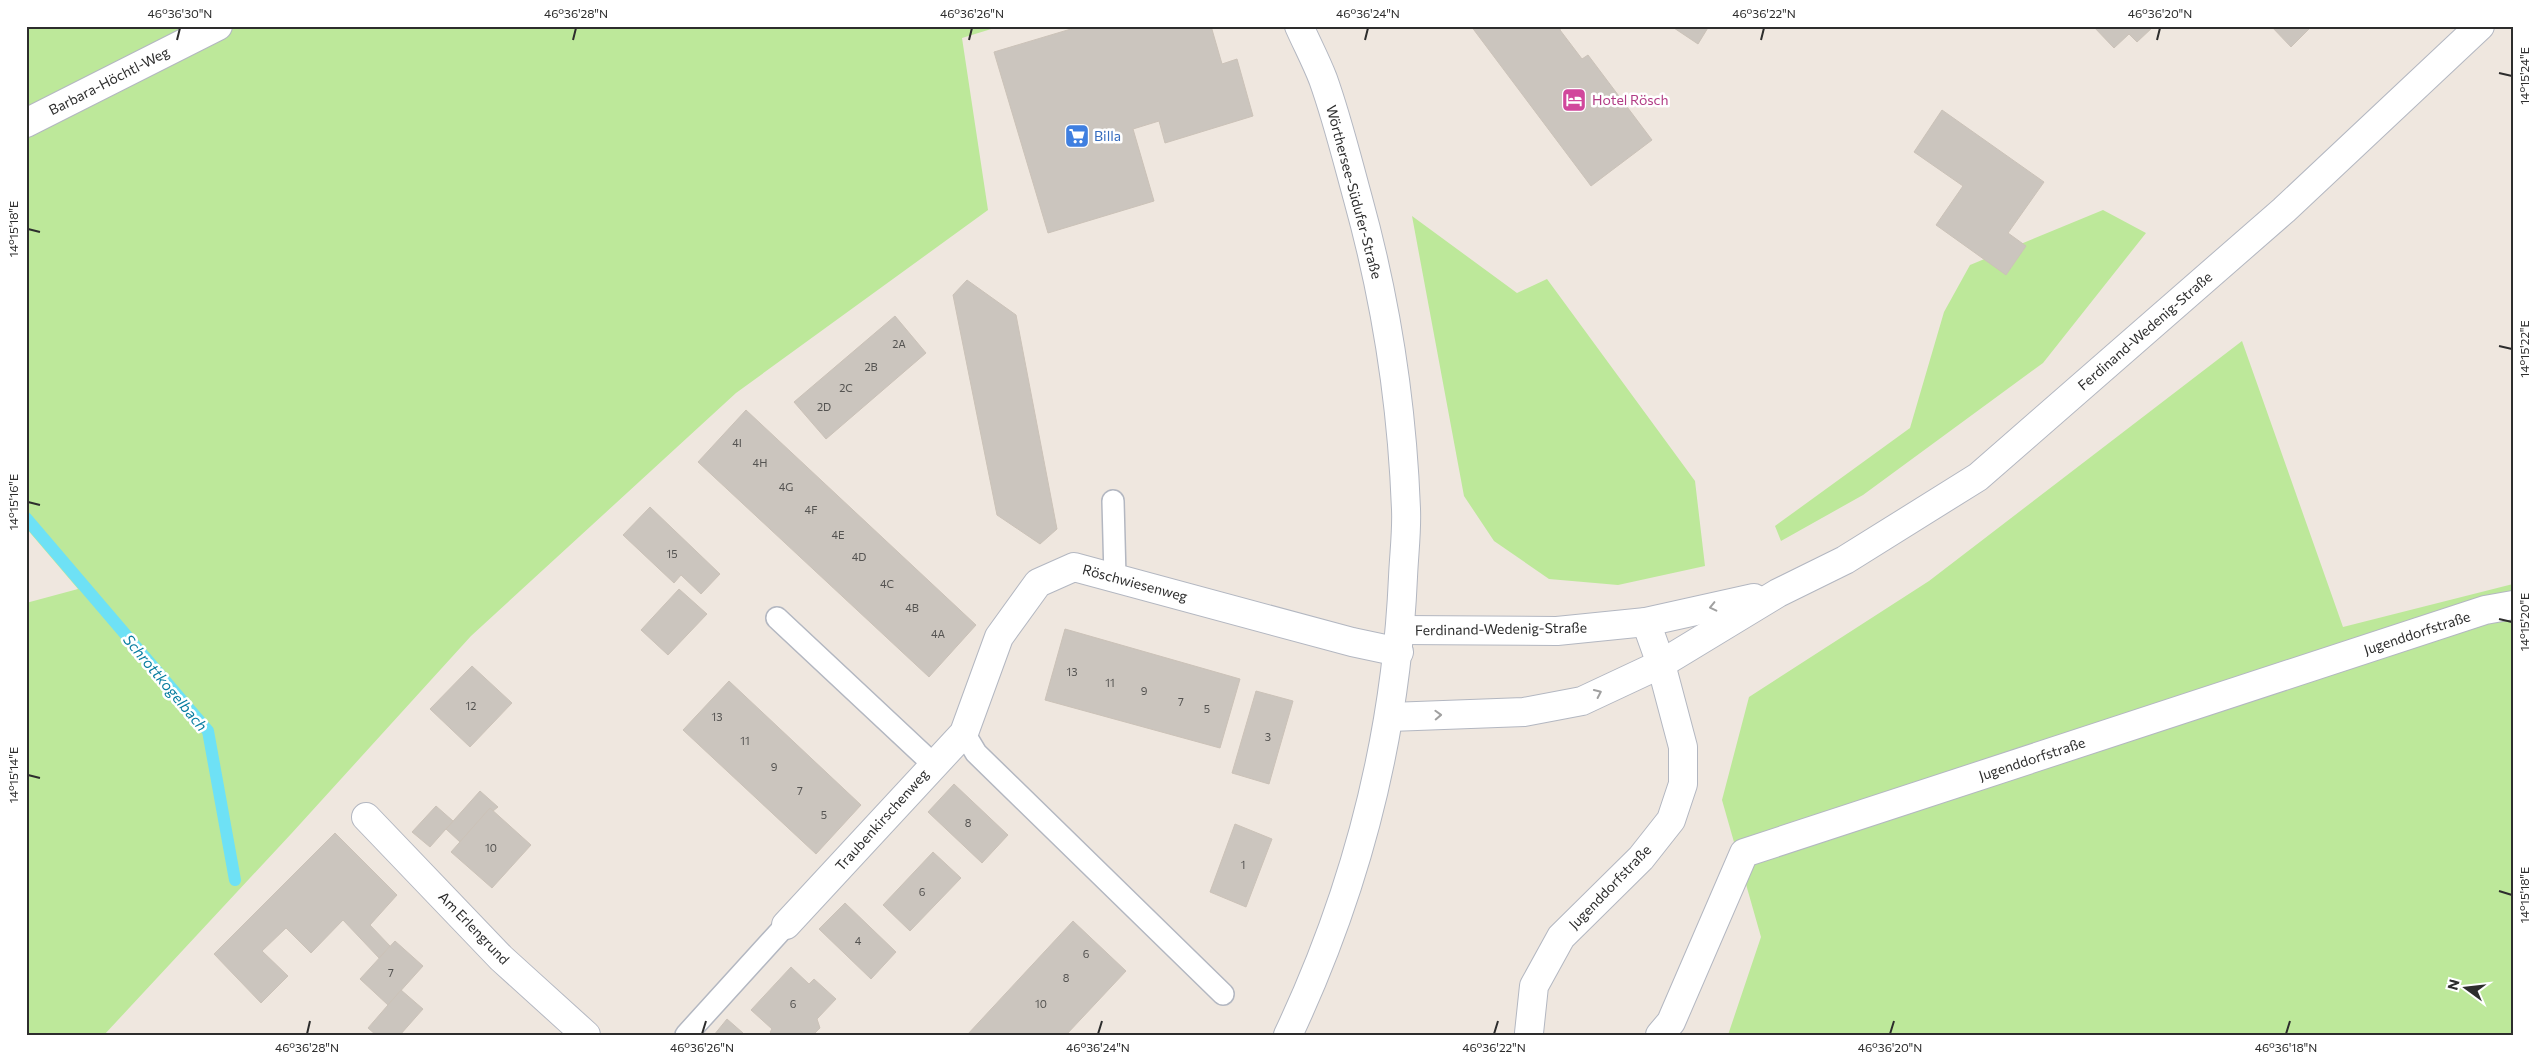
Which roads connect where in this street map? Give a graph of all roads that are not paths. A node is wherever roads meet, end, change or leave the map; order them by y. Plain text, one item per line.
1 (218, 26) edge
2 (1299, 26) edge
3 (2480, 26) edge
4 (26, 123) edge
5 (1113, 501) dead end
6 (1115, 576) junction
7 (1778, 593) junction
8 (2513, 605) edge
9 (777, 618) dead end
10 (1646, 622) junction
11 (1400, 641) junction
12 (1661, 664) junction
13 (1390, 717) junction
14 (964, 733) junction
15 (933, 764) junction
16 (366, 817) dead end
17 (786, 925) joint
18 (1223, 994) dead end
19 (1528, 1034) edge
20 (586, 1035) edge
21 (686, 1035) edge
22 (1288, 1035) edge
23 (1660, 1035) edge

1 - 4 street, Barbara-Höchtl-Weg
2 - 11 street, Wörthersee-Südufer-Straße
3 - 7 street, Ferdinand-Wedenig-Straße
5 - 6 lane
6 - 11 street, Röschwiesenweg
6 - 14 street, Röschwiesenweg
7 -> 10 street, Ferdinand-Wedenig-Straße
7 - 12 street, Ferdinand-Wedenig-Straße
8 - 23 street, Jugenddorfstraße
9 - 15 lane, Traubenkirschenweg
10 - 11 street, Ferdinand-Wedenig-Straße
10 - 12 street, Jugenddorfstraße
11 - 13 street, Wörthersee-Südufer-Straße
13 -> 12 street, Ferdinand-Wedenig-Straße
12 - 19 street, Jugenddorfstraße
13 - 22 street, Wörthersee-Südufer-Straße
14 - 15 street, Röschwiesenweg
14 - 18 lane
15 - 17 street, Traubenkirschenweg
16 - 20 street, Am Erlengrund
17 - 21 lane, Traubenkirschenweg

